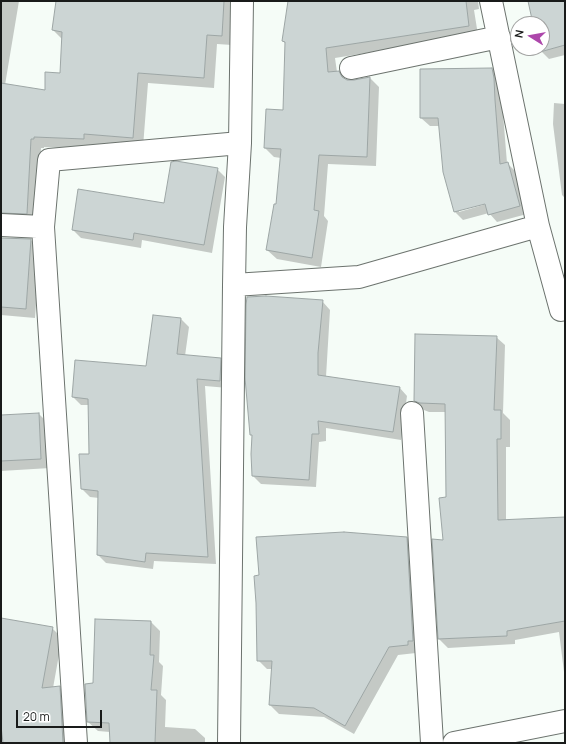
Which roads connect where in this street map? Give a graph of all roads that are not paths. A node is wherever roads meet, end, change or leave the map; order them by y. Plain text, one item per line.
1 (242, 1) edge
2 (491, 1) edge
3 (498, 37) junction
4 (351, 68) dead end
5 (240, 143) junction
6 (1, 225) edge
7 (538, 226) junction
8 (43, 227) junction
9 (234, 285) junction
10 (561, 310) dead end
11 (412, 413) dead end
12 (565, 721) edge
13 (76, 743) edge
14 (229, 743) edge
15 (432, 743) edge
16 (454, 743) edge

1 - 5 street
2 - 3 street
3 - 4 street
3 - 7 street
5 - 8 street
5 - 9 street
6 - 8 street
7 - 9 street
7 - 10 street
8 - 13 street
9 - 14 street
11 - 15 street
12 - 16 street

